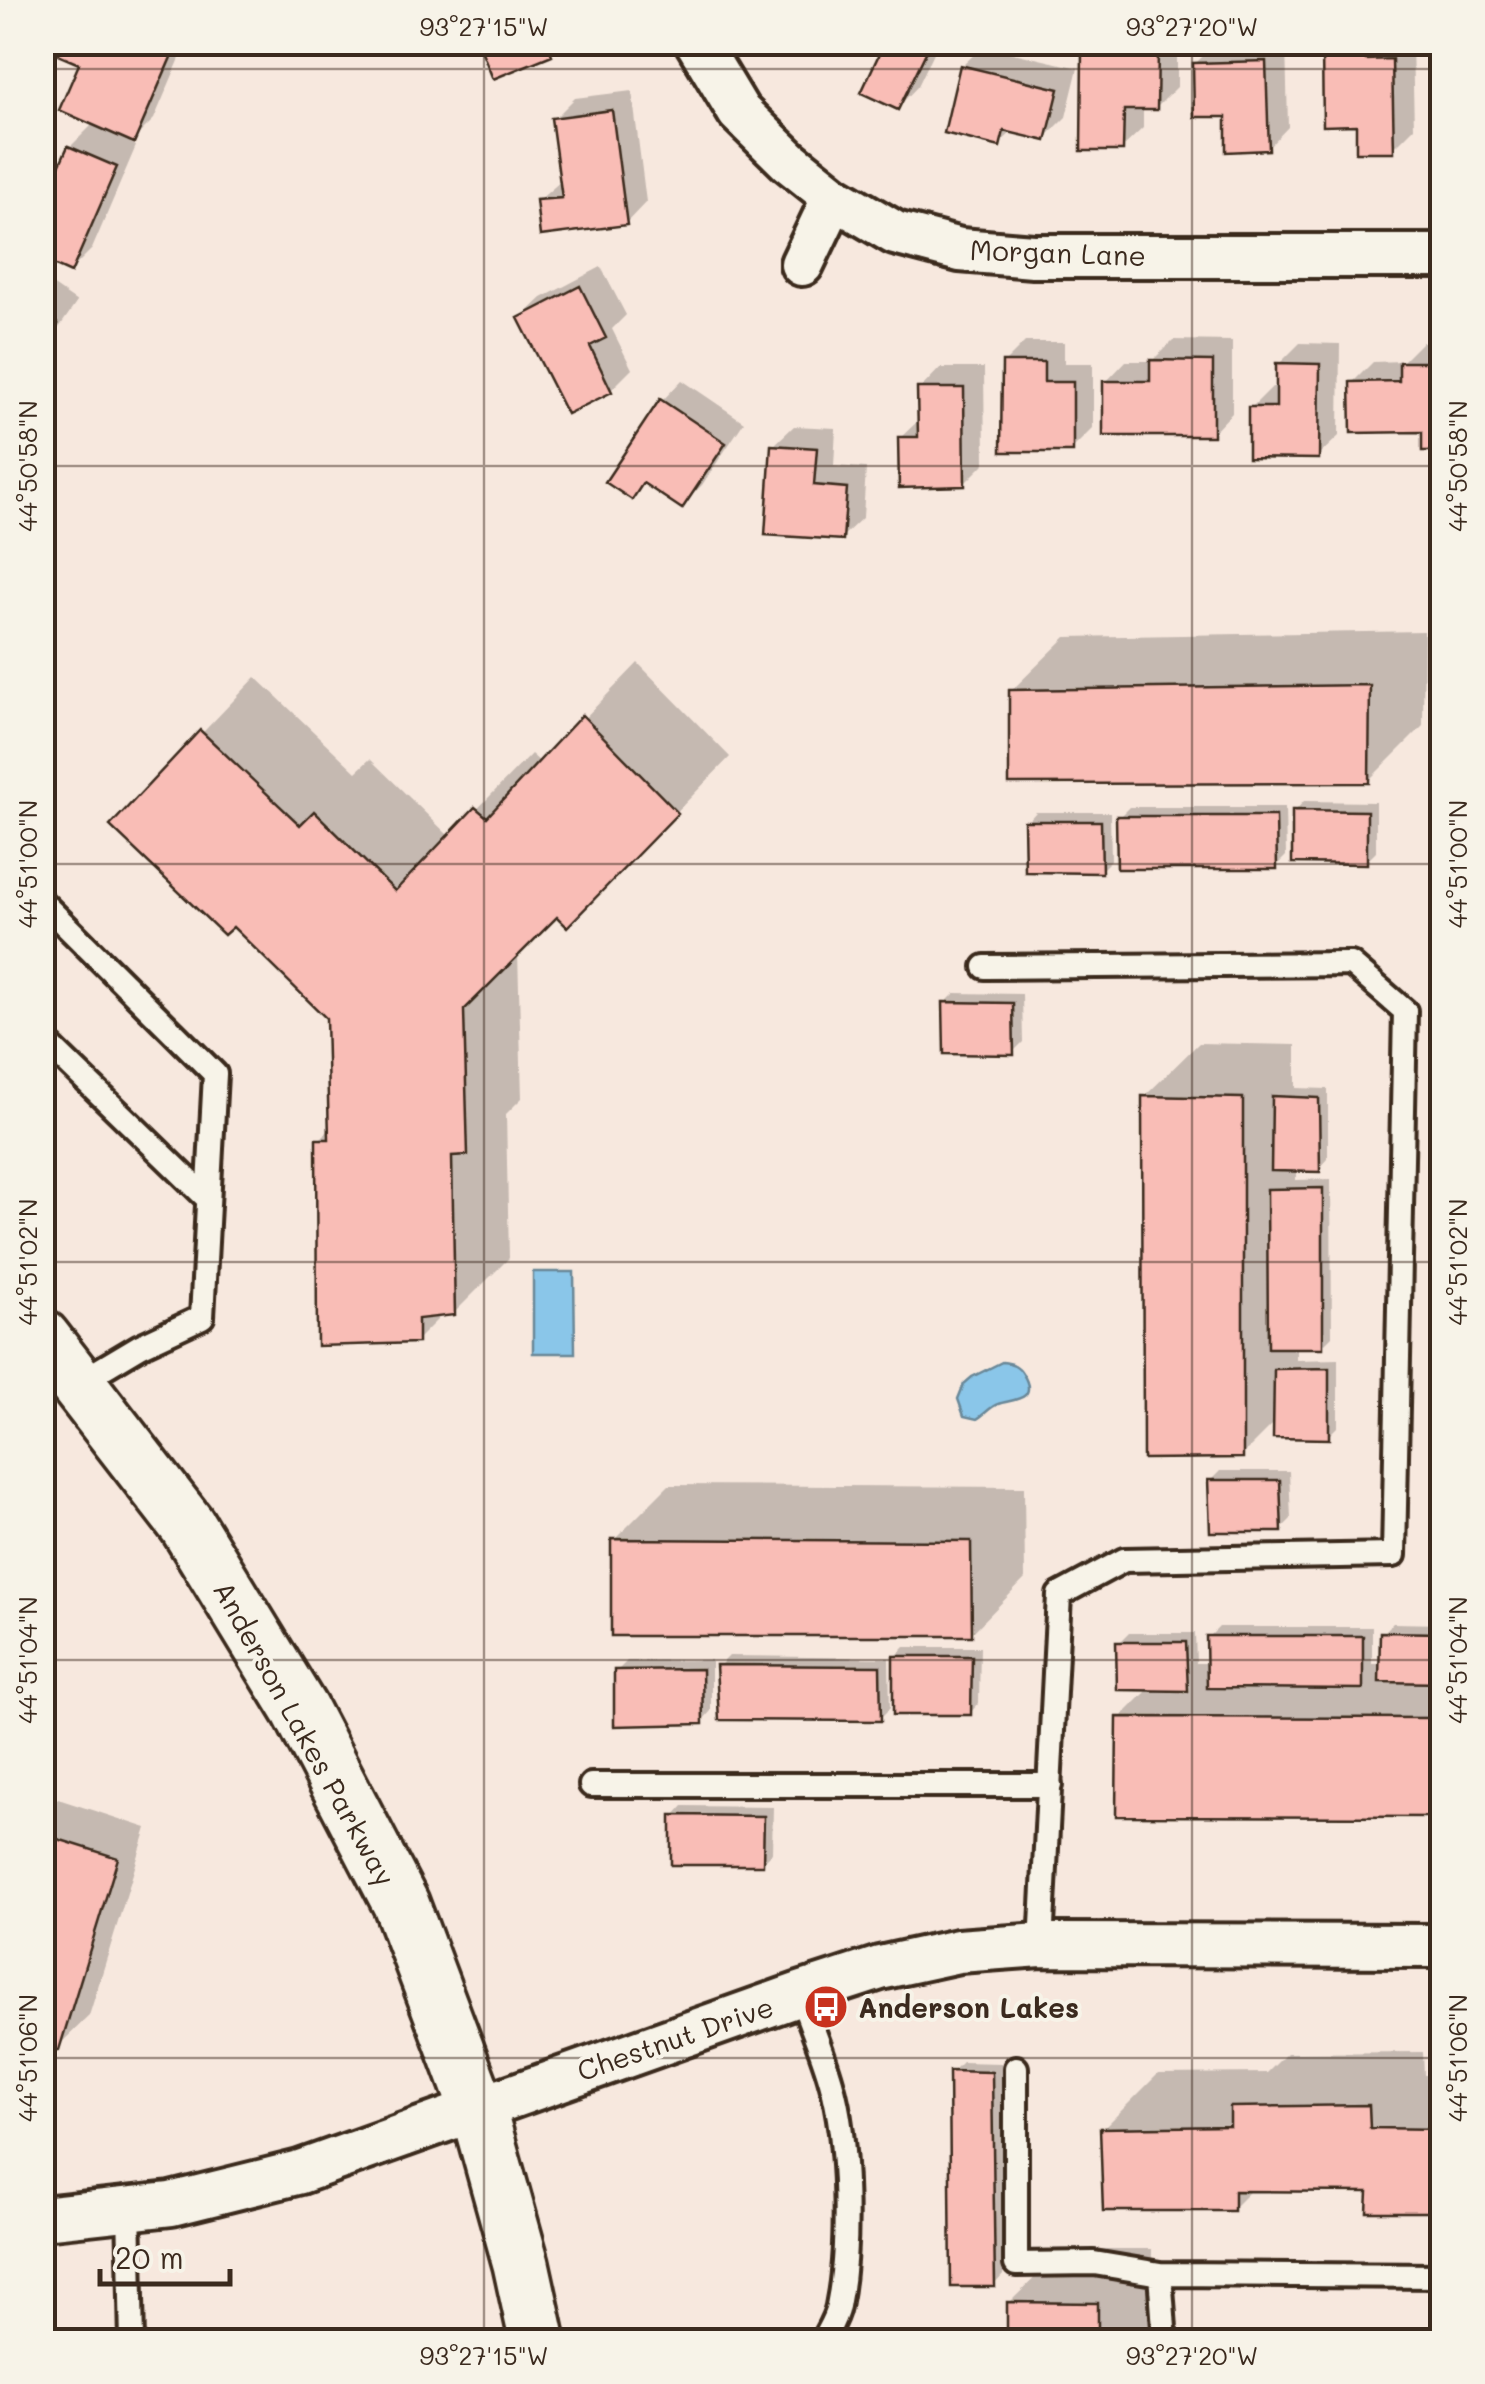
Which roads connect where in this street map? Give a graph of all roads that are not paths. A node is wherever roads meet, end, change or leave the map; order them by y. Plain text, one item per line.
1 (698, 42) edge
2 (834, 197) junction
3 (1442, 256) edge
4 (802, 264) dead end
5 (42, 902) edge
6 (985, 967) dead end
7 (42, 1038) edge
8 (207, 1198) junction
9 (42, 1338) edge
10 (78, 1383) junction
11 (590, 1784) dead end
12 (1050, 1784) junction
13 (1042, 1945) junction
14 (1442, 1946) edge
15 (800, 1994) junction
16 (1016, 2068) dead end
17 (478, 2109) junction
18 (129, 2208) junction
19 (42, 2218) edge
20 (1160, 2274) junction
21 (1442, 2276) edge
22 (132, 2342) edge
23 (538, 2342) edge
24 (822, 2342) edge
25 (1165, 2342) edge

1 - 2 street, Morgan Lane
2 - 3 street, Morgan Lane
2 - 4 street
5 - 8 lane
6 - 12 lane
7 - 8 lane
8 - 10 lane
9 - 10 street, Anderson Lakes Parkway
10 - 17 street, Anderson Lakes Parkway
11 - 12 lane
12 - 13 lane
13 - 14 street, Chestnut Drive
13 - 15 street, Chestnut Drive
15 - 17 street, Chestnut Drive
15 - 24 lane
16 - 20 lane
17 - 18 street, Chestnut Drive
17 - 23 street, Anderson Lakes Parkway
18 - 19 street, Chestnut Drive
18 - 22 lane
20 - 21 lane
20 - 25 lane

